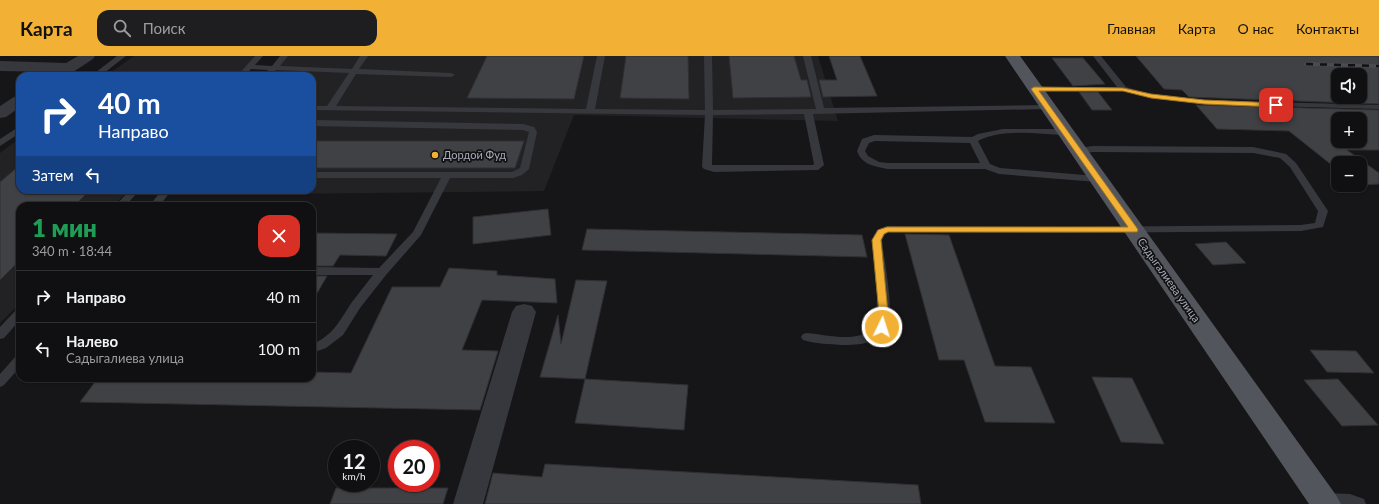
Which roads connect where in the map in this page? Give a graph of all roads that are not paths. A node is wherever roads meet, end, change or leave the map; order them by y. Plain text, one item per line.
1 (88, 56) edge
2 (122, 56) edge
3 (259, 56) edge
4 (284, 56) edge
5 (364, 56) edge
6 (601, 56) edge
7 (708, 56) edge
8 (807, 56) edge
9 (1012, 56) edge
10 (1097, 56) edge
11 (0, 66) edge
12 (249, 67) junction
13 (274, 68) junction
14 (353, 71) junction
15 (63, 72) edge
16 (101, 72) edge
17 (244, 72) edge
18 (270, 72) edge
19 (451, 75) dead end
20 (1034, 89) junction
21 (1123, 90) junction
22 (16, 103) edge
23 (1379, 107) edge
24 (316, 108) edge
25 (330, 108) junction
26 (1047, 108) junction
27 (590, 112) junction
28 (808, 112) junction
29 (821, 112) junction
30 (0, 113) edge
31 (709, 113) junction
32 (316, 123) edge
33 (16, 132) edge
34 (1064, 132) junction
35 (973, 140) junction
36 (0, 143) edge
37 (1078, 151) junction
38 (986, 166) junction
39 (316, 175) edge
40 (448, 175) junction
41 (1097, 178) junction
42 (131, 194) edge
43 (164, 194) edge
44 (124, 202) edge
45 (158, 202) edge
46 (1134, 230) junction
47 (316, 271) edge
48 (382, 272) junction
49 (524, 312) dead end
50 (16, 317) edge
51 (0, 335) edge
52 (807, 337) dead end
53 (316, 347) edge
54 (16, 364) edge
55 (0, 382) edge
56 (1324, 501) edge
57 (468, 504) edge
58 (1359, 504) edge

1 - 15 street
2 - 16 lane
3 - 12 lane
4 - 13 lane
5 - 14 lane
6 - 27 lane
7 - 31 lane
8 - 29 lane
9 - 20 main road, Садыгалиева улица
10 - 21 lane
11 - 15 street
12 - 13 lane
12 - 17 lane
13 - 14 lane
13 - 18 lane
14 - 19 lane
14 - 25 lane
20 - 21 lane
20 - 26 main road, Садыгалиева улица
21 - 23 lane
22 - 30 street
24 - 25 lane
25 - 27 lane
26 - 29 lane
26 - 34 main road, Садыгалиева улица
27 - 31 lane
28 - 29 lane
28 - 31 lane
28 - 31 lane
32 - 40 lane
33 - 36 lane
34 - 35 lane
34 - 37 main road, Садыгалиева улица
35 - 38 lane
35 - 38 lane
37 - 41 main road, Садыгалиева улица
37 - 46 lane
38 - 41 lane
39 - 40 lane
40 - 48 lane
41 - 46 main road, Садыгалиева улица
42 - 44 lane
43 - 45 lane
46 - 52 lane
46 - 56 main road, Садыгалиева улица
47 - 48 lane
48 - 53 lane
49 - 57 street
50 - 51 lane
54 - 55 lane
56 - 58 lane

